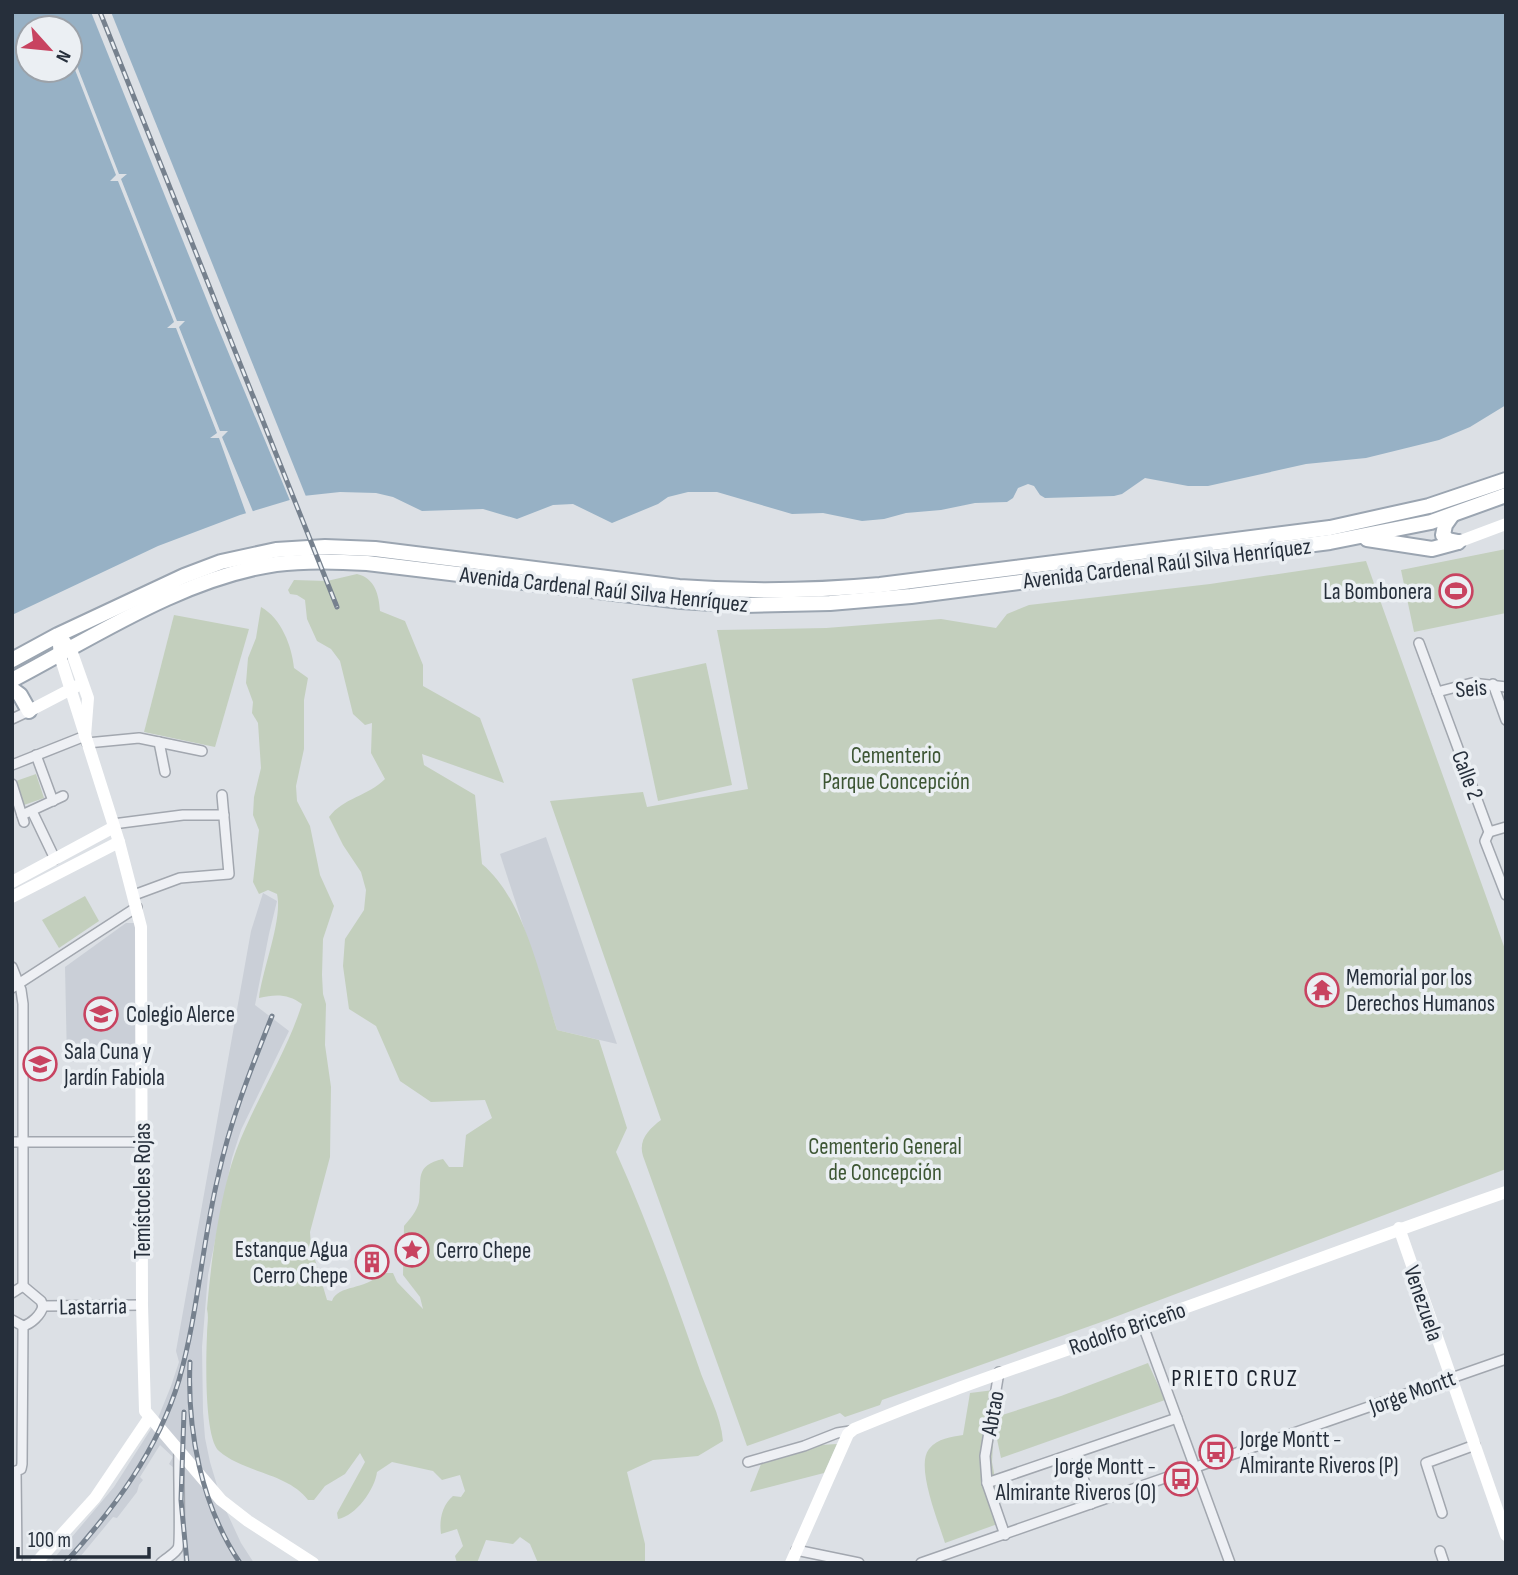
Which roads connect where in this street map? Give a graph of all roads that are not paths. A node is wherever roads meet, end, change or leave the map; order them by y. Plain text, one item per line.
1 (1506, 480) edge
2 (1506, 495) edge
3 (1452, 515) junction
4 (1506, 524) edge
5 (1355, 537) junction
6 (1458, 542) junction
7 (58, 635) junction
8 (1419, 643) dead end
9 (65, 653) junction
10 (12, 660) edge
11 (12, 681) edge
12 (84, 682) junction
13 (1493, 684) junction
14 (1506, 687) edge
15 (12, 689) edge
16 (70, 690) junction
17 (1437, 692) junction
18 (29, 711) junction
19 (12, 719) edge
20 (1506, 720) edge
21 (86, 740) junction
22 (159, 742) junction
23 (202, 751) dead end
24 (36, 755) junction
25 (12, 765) edge
26 (165, 772) dead end
27 (12, 784) edge
28 (222, 795) dead end
29 (63, 796) dead end
30 (53, 800) junction
31 (32, 811) junction
32 (224, 815) junction
33 (114, 826) junction
34 (1506, 827) edge
35 (1489, 832) junction
36 (118, 842) junction
37 (55, 859) junction
38 (12, 882) edge
39 (1506, 895) edge
40 (12, 897) edge
41 (136, 901) junction
42 (12, 967) edge
43 (16, 986) edge
44 (12, 1142) edge
45 (23, 1142) junction
46 (143, 1142) junction
47 (1506, 1192) edge
48 (1399, 1228) junction
49 (23, 1286) junction
50 (12, 1293) edge
51 (142, 1305) junction
52 (43, 1306) junction
53 (12, 1321) edge
54 (1142, 1323) junction
55 (23, 1326) junction
56 (1506, 1359) edge
57 (999, 1372) junction
58 (1451, 1378) junction
59 (149, 1418) junction
60 (1177, 1418) junction
61 (850, 1432) junction
62 (1475, 1445) junction
63 (179, 1452) junction
64 (1076, 1454) junction
65 (748, 1462) dead end
66 (1195, 1468) junction
67 (14, 1471) edge
68 (987, 1483) junction
69 (1091, 1504) junction
70 (1442, 1513) dead end
71 (1005, 1535) junction
72 (1506, 1535) edge
73 (1440, 1551) dead end
74 (793, 1557) edge
75 (17, 1563) edge
76 (36, 1563) edge
77 (161, 1563) edge
78 (313, 1563) edge
79 (859, 1563) edge
80 (921, 1563) edge
81 (1230, 1563) edge
82 (1444, 1563) edge

1 - 7 main road, Avenida Cardenal Raúl Silva Henríquez
2 - 3 main road, Avenida Cardenal Raúl Silva Henríquez
3 - 5 main road, Avenida Cardenal Raúl Silva Henríquez
3 - 6 main road
4 - 6 street
5 - 6 main road
5 - 9 main road, Avenida Cardenal Raúl Silva Henríquez
7 - 9 street, Temístocles Rojas
7 - 10 main road, Avenida Cardenal Raúl Silva Henríquez
8 - 17 street, Calle 2
9 - 11 main road, Avenida Cardenal Raúl Silva Henríquez
9 - 12 street, Temístocles Rojas
9 - 16 street, Temístocles Rojas
12 - 16 street
12 - 21 street, Temístocles Rojas
13 - 14 street, Seis
13 - 17 street, Seis
13 - 20 street
15 - 18 main road
16 - 18 street
16 - 21 street, Temístocles Rojas
17 - 35 street, Calle 2
18 - 19 street
21 - 22 street
21 - 24 street
21 - 33 street, Temístocles Rojas
22 - 23 street
22 - 26 street
24 - 25 street
24 - 30 street
27 - 31 street
28 - 32 street
29 - 30 street
30 - 31 street
31 - 37 street
32 - 33 street
32 - 41 street
33 - 36 street, Temístocles Rojas
33 - 37 street
34 - 35 street
35 - 39 street, Calle 2
36 - 40 street
36 - 41 street, Temístocles Rojas
37 - 38 street
41 - 43 street
41 - 46 street, Temístocles Rojas
42 - 43 street
43 - 45 street
44 - 45 street
45 - 46 street
45 - 49 street
46 - 51 street, Temístocles Rojas
47 - 48 street, Rodolfo Briceño
48 - 54 street, Rodolfo Briceño
48 - 58 street, Venezuela
49 - 50 street
49 - 52 street
51 - 52 street, Lastarria
51 - 59 street, Temístocles Rojas
52 - 55 street
53 - 55 street
54 - 57 street, Rodolfo Briceño
54 - 60 street
55 - 67 street
56 - 58 street, Jorge Montt
57 - 61 street, Rodolfo Briceño
57 - 68 street, Abtao
58 - 62 street, Venezuela
58 - 66 street, Jorge Montt
59 - 63 street
59 - 76 street
60 - 64 street
60 - 66 street
61 - 65 street, Rodolfo Briceño
61 - 74 street
62 - 70 street
62 - 72 street, Venezuela
63 - 77 street
63 - 78 street
64 - 68 street
64 - 69 street
66 - 69 street, Jorge Montt
66 - 81 street
67 - 75 street
68 - 71 street, Abtao
69 - 71 street, Jorge Montt
71 - 80 street, Jorge Montt
73 - 82 street
74 - 79 street

